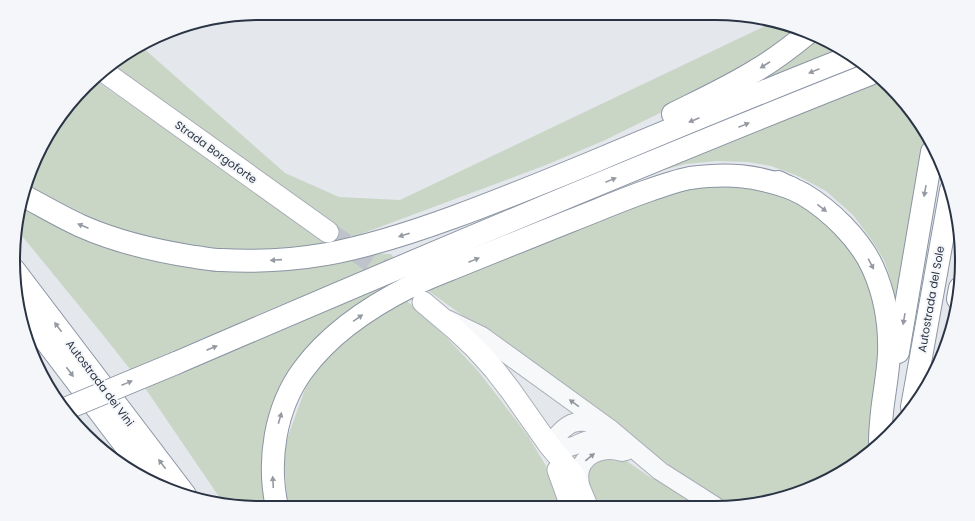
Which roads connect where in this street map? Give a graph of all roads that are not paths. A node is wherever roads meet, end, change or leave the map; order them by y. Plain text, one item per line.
1 (803, 37) edge
2 (845, 59) edge
3 (109, 74) edge
4 (867, 75) edge
5 (931, 156) edge
6 (791, 188) junction
7 (28, 198) edge
8 (948, 205) edge
9 (431, 226) junction
10 (328, 232) tunnel mouth
11 (445, 248) junction
12 (21, 279) edge
13 (423, 302) dead end
14 (27, 315) edge
15 (438, 315) junction
16 (914, 393) edge
17 (70, 407) edge
18 (609, 428) junction
19 (885, 431) edge
20 (880, 435) edge
21 (549, 445) junction
22 (145, 472) edge
23 (180, 487) edge
24 (276, 501) edge
25 (580, 501) edge
26 (580, 501) edge
27 (707, 501) edge

1 -> 9 highway
2 -> 9 highway
3 - 10 main road, Strada Borgoforte
11 -> 4 highway
5 -> 19 highway
6 - 11 highway
6 -> 20 highway
24 -> 6 highway
9 -> 7 highway
8 - 16 highway, Autostrada del Sole
17 -> 11 highway, bridge
23 -> 12 highway, Autostrada dei Vini
13 - 15 main road
14 -> 22 highway, Autostrada dei Vini
18 -> 15 street
15 - 21 main road
18 - 21 street
18 - 27 street
25 -> 21 street
21 - 26 main road

